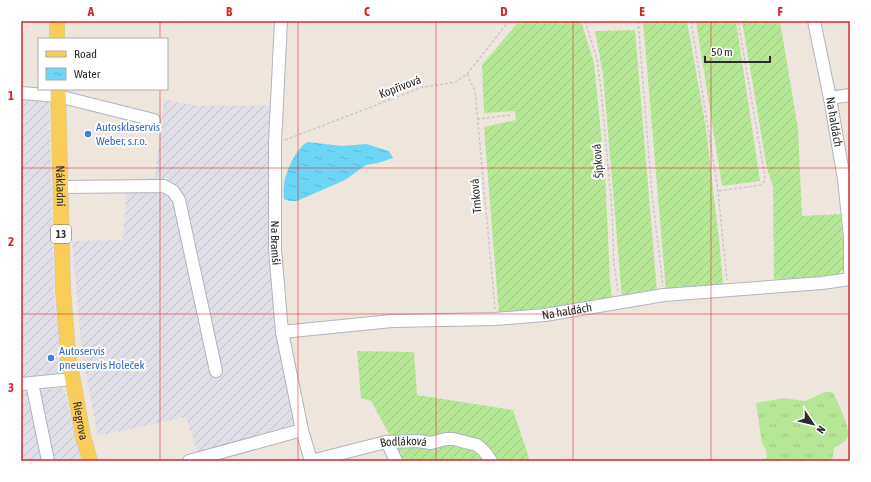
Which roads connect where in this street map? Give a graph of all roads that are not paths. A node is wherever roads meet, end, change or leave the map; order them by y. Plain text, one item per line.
1 (57, 21) edge
2 (281, 21) edge
3 (814, 21) edge
4 (57, 38) edge
5 (21, 93) edge
6 (58, 93) edge
7 (850, 95) edge
8 (830, 98) junction
9 (154, 120) dead end
10 (60, 187) junction
11 (850, 272) edge
12 (850, 279) edge
13 (282, 332) junction
14 (216, 371) dead end
15 (72, 379) junction
16 (26, 384) edge
17 (302, 430) junction
18 (386, 442) junction
19 (490, 459) edge
20 (48, 461) edge
21 (90, 461) edge
22 (189, 461) edge
23 (311, 461) edge
24 (396, 461) edge

1 - 4 main road
2 - 13 street, Na Bramši
3 - 8 street, Na haldách
5 - 6 street
6 - 9 street
6 - 10 main road, Nákladní / 13
7 - 8 street
8 - 11 street, Na haldách
10 - 14 street
10 - 15 main road, Nákladní / 13
12 - 13 street, Na haldách
13 - 17 street, Na Bramši
15 - 16 street
15 - 21 main road, Riegrova / 13
16 - 20 street
17 - 22 street
17 - 23 street, Na Bramši
18 - 19 street, Bodláková
18 - 23 street, Bodláková
18 - 24 street

